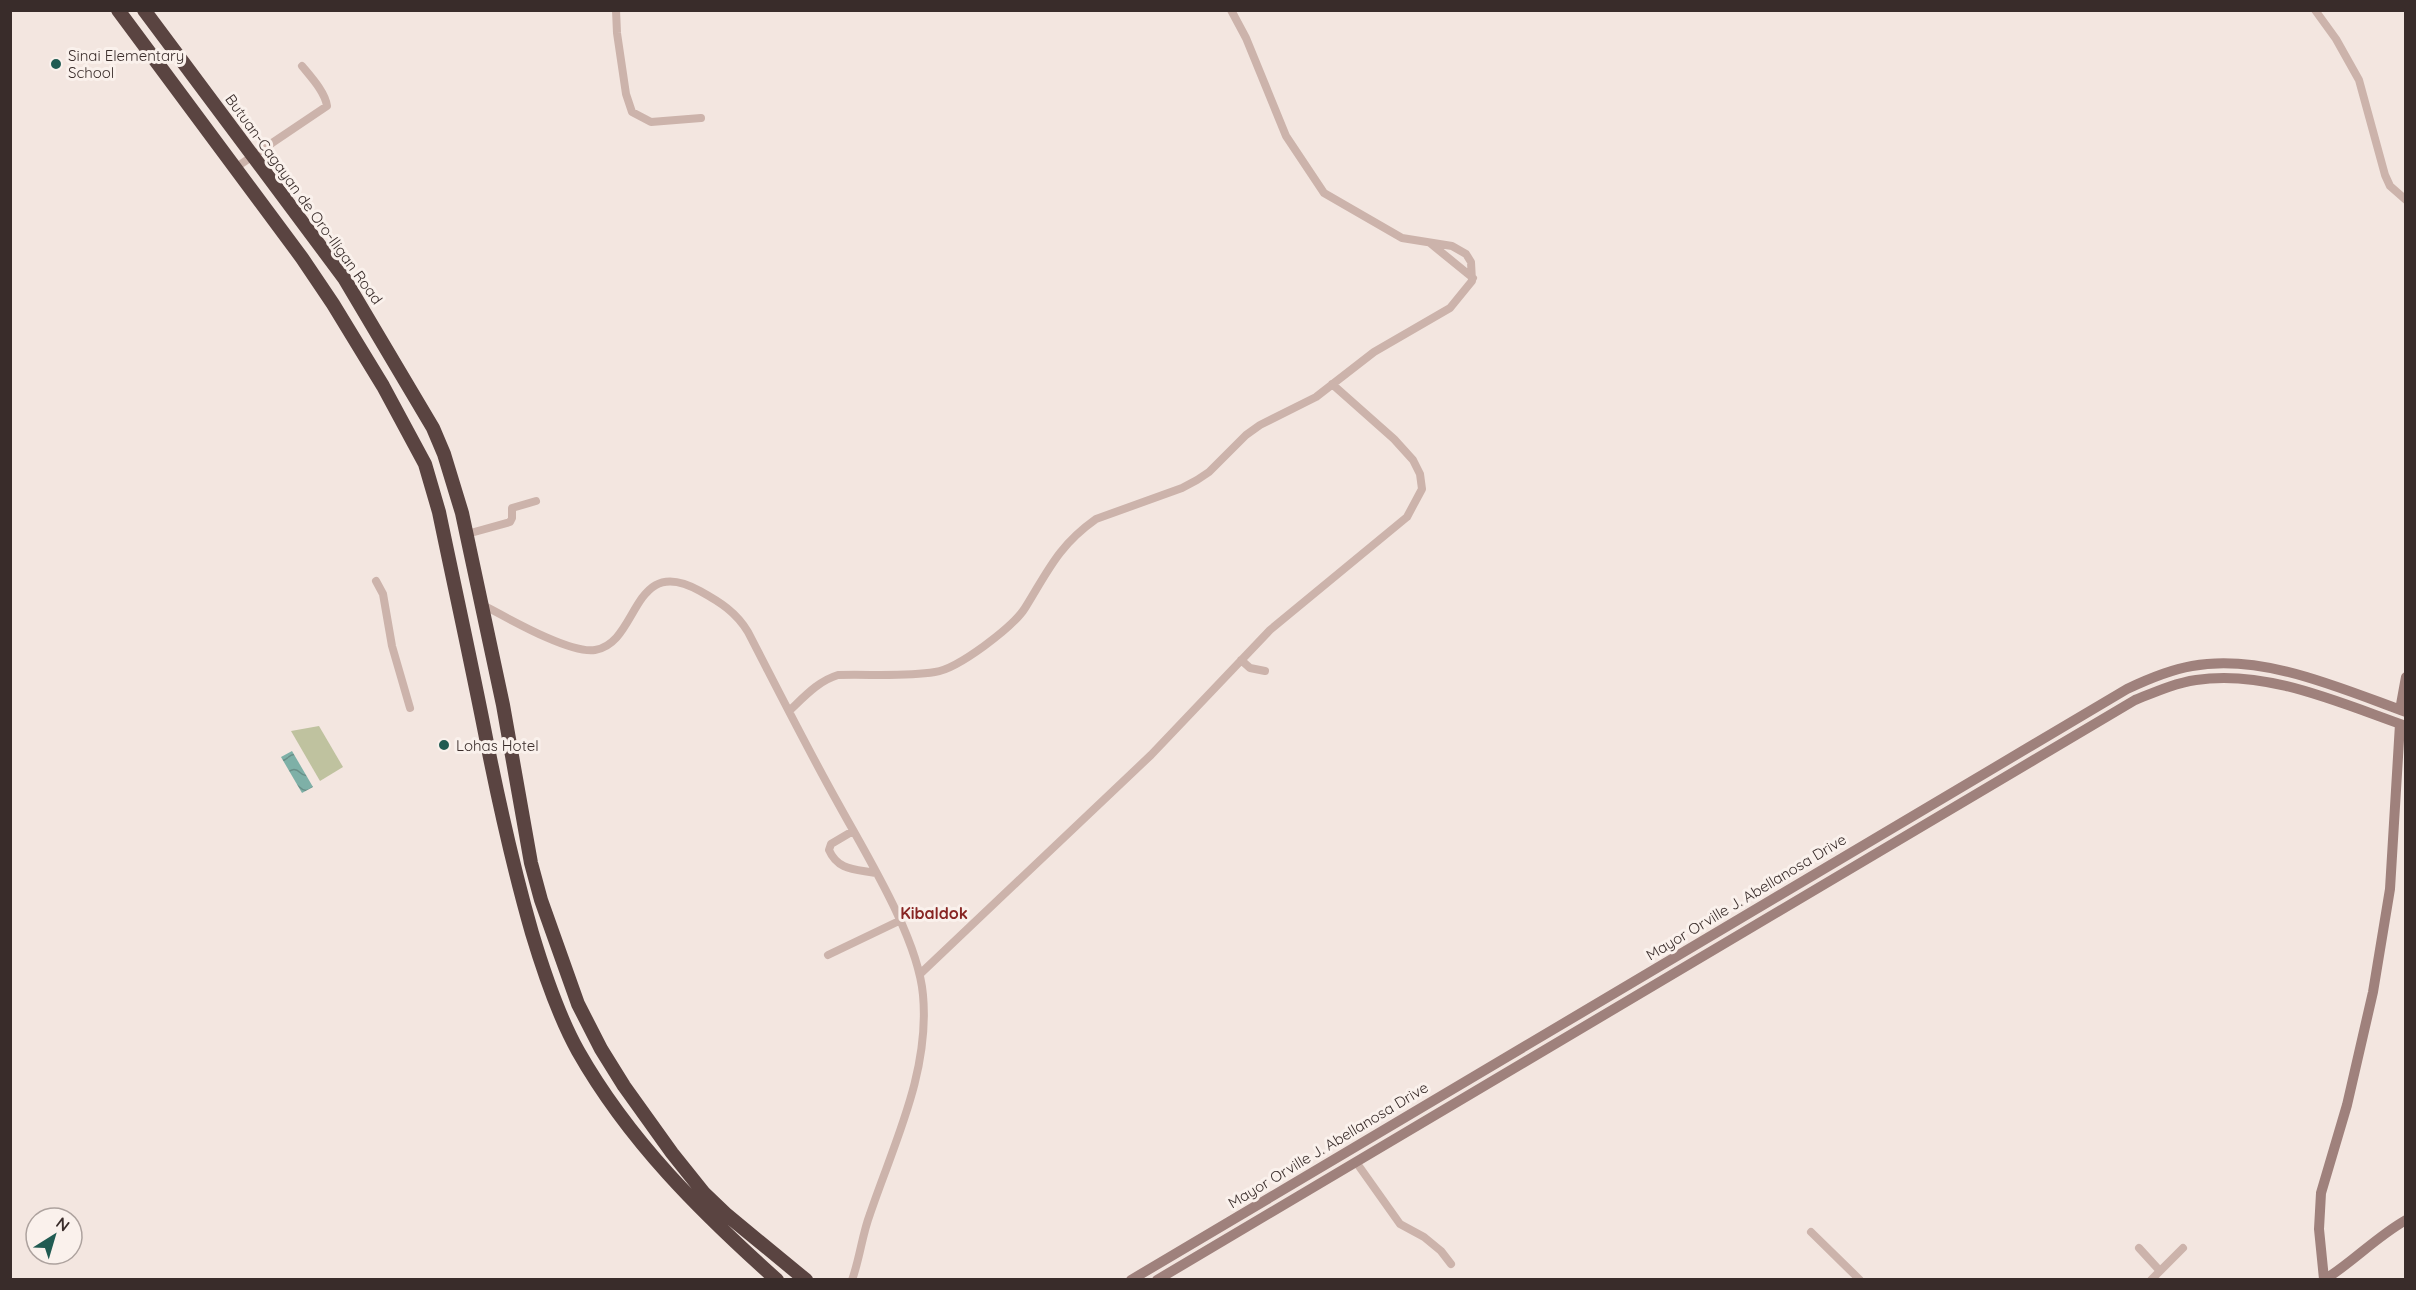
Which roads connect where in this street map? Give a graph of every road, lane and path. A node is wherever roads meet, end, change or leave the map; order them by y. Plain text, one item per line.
1 (118, 10) edge
2 (144, 10) edge
3 (616, 10) edge
4 (1231, 10) edge
5 (2315, 10) edge
6 (302, 66) dead end
7 (701, 118) dead end
8 (254, 156) junction
9 (235, 168) junction
10 (2406, 200) edge
11 (1429, 243) junction
12 (1473, 278) junction
13 (1332, 384) junction
14 (444, 454) junction
15 (425, 465) junction
16 (536, 501) dead end
17 (467, 534) junction
18 (376, 581) dead end
19 (480, 603) junction
20 (1241, 660) junction
21 (2261, 666) junction
22 (1265, 671) dead end
23 (2406, 677) edge
24 (2259, 679) junction
25 (410, 708) dead end
26 (789, 711) junction
27 (2403, 711) edge
28 (2403, 725) edge
29 (853, 831) junction
30 (876, 873) junction
31 (899, 921) junction
32 (828, 955) dead end
33 (920, 974) junction
34 (672, 1153) junction
35 (1356, 1162) junction
36 (658, 1164) junction
37 (2406, 1220) edge
38 (1811, 1232) dead end
39 (2139, 1248) dead end
40 (2183, 1248) dead end
41 (1451, 1264) dead end
42 (2160, 1271) junction
43 (799, 1277) edge
44 (2324, 1279) edge
45 (777, 1280) edge
46 (852, 1280) edge
47 (1131, 1280) edge
48 (1157, 1280) edge
49 (1860, 1280) edge
50 (2151, 1280) edge

1 - 9 highway
2 - 8 highway, Butuan-Cagayan de Oro-Iligan Road
3 - 7 street
4 - 11 street
5 - 10 street
6 - 8 street
8 - 9 street
8 - 14 highway, Butuan-Cagayan de Oro-Iligan Road
9 - 15 highway
11 - 12 street
11 - 12 street
12 - 13 street
13 - 20 street
13 - 26 street
14 - 15 highway
14 - 17 highway, Butuan-Cagayan de Oro-Iligan Road
15 - 36 highway
16 - 17 street
17 - 19 highway, Butuan-Cagayan de Oro-Iligan Road
18 - 25 street
19 - 26 street
19 - 34 highway, Butuan-Cagayan de Oro-Iligan Road
20 - 22 street
20 - 33 street
21 - 24 main road
21 - 27 main road, Mayor Orville J. Abellanosa Drive
21 - 47 main road, Mayor Orville J. Abellanosa Drive
23 - 27 main road
24 - 28 main road, Mayor Orville J. Abellanosa Drive
24 - 35 main road, Mayor Orville J. Abellanosa Drive
26 - 29 street
28 - 44 main road
29 - 30 street
29 - 30 street
30 - 31 street
31 - 32 street
31 - 33 street
33 - 46 street
34 - 36 highway
34 - 43 highway, Butuan-Cagayan de Oro-Iligan Road
35 - 41 street
35 - 48 main road, Mayor Orville J. Abellanosa Drive
36 - 45 highway
37 - 44 main road
38 - 49 street
39 - 42 street
40 - 42 street
42 - 50 street

